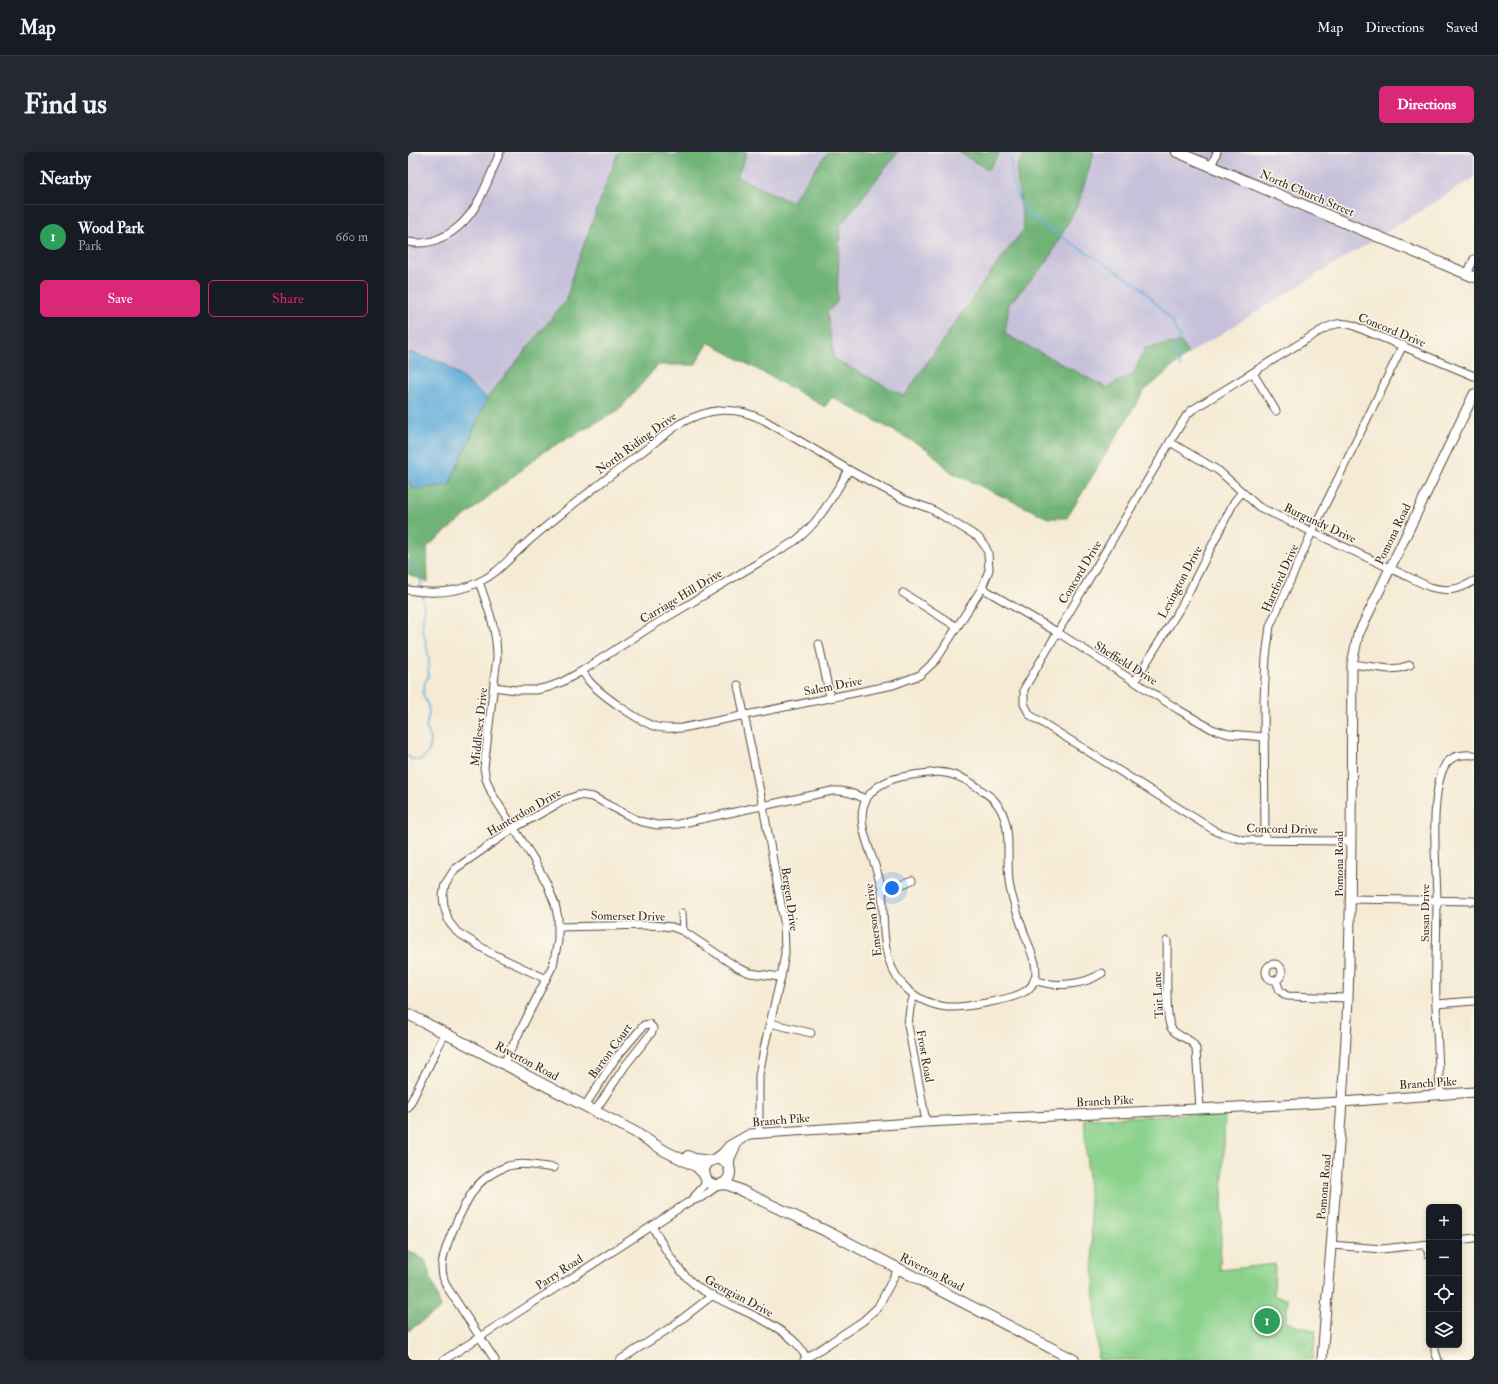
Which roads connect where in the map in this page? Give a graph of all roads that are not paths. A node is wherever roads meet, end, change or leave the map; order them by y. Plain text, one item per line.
1 (500, 152) edge
2 (1177, 152) edge
3 (1217, 152) edge
4 (1211, 166) junction
5 (408, 242) edge
6 (1474, 258) edge
7 (1471, 276) edge
8 (1402, 345) junction
9 (1253, 373) junction
10 (1474, 376) edge
11 (1474, 394) edge
12 (1276, 411) dead end
13 (1170, 442) junction
14 (849, 470) junction
15 (1242, 492) junction
16 (956, 525) joint
17 (1312, 532) junction
18 (1390, 568) junction
19 (1474, 581) edge
20 (479, 582) junction
21 (982, 588) junction
22 (408, 590) edge
23 (903, 593) dead end
24 (957, 627) junction
25 (1057, 632) junction
26 (819, 644) dead end
27 (1352, 664) junction
28 (1410, 665) dead end
29 (582, 671) junction
30 (1135, 681) junction
31 (738, 685) dead end
32 (494, 687) junction
33 (830, 697) junction
34 (745, 715) junction
35 (1265, 737) junction
36 (1474, 755) edge
37 (866, 799) junction
38 (763, 806) junction
39 (514, 828) junction
40 (1265, 840) junction
41 (1351, 841) junction
42 (912, 880) dead end
43 (882, 890) junction
44 (1350, 899) junction
45 (1437, 900) junction
46 (1474, 900) edge
47 (682, 913) dead end
48 (558, 927) junction
49 (683, 931) junction
50 (1167, 941) dead end
51 (1102, 973) dead end
52 (781, 977) junction
53 (546, 979) junction
54 (1034, 980) junction
55 (1276, 980) dead end
56 (914, 995) junction
57 (1348, 998) junction
58 (1474, 1001) edge
59 (1436, 1004) junction
60 (408, 1014) edge
61 (770, 1023) junction
62 (445, 1033) junction
63 (811, 1034) dead end
64 (504, 1063) junction
65 (1474, 1092) edge
66 (1440, 1094) junction
67 (1342, 1102) junction
68 (585, 1106) junction
69 (408, 1108) edge
70 (1200, 1108) junction
71 (595, 1111) junction
72 (926, 1122) junction
73 (633, 1131) junction
74 (759, 1134) junction
75 (738, 1140) junction
76 (713, 1160) junction
77 (554, 1168) dead end
78 (730, 1170) junction
79 (706, 1177) junction
80 (720, 1184) junction
81 (687, 1203) junction
82 (777, 1207) junction
83 (652, 1226) junction
84 (1474, 1238) edge
85 (1462, 1240) edge
86 (1331, 1245) junction
87 (1426, 1245) edge
88 (898, 1269) junction
89 (712, 1295) junction
90 (480, 1336) junction
91 (1435, 1348) edge
92 (806, 1359) edge
93 (444, 1360) edge
94 (494, 1360) edge
95 (620, 1360) edge
96 (1074, 1360) edge
97 (1322, 1360) edge
98 (1438, 1360) edge

1 - 5 street
2 - 4 main road, North Church Street
3 - 4 street
4 - 7 main road, North Church Street
6 - 7 street
8 - 9 street, Concord Drive
8 - 10 street, Concord Drive
8 - 17 street, Hartford Drive
9 - 12 street
9 - 13 street, Concord Drive
11 - 18 street, Pomona Road
13 - 15 street, Burgundy Drive
13 - 25 street, Concord Drive
14 - 16 street, North Riding Drive
14 - 20 street, North Riding Drive
14 - 29 street, Carriage Hill Drive
15 - 17 street, Burgundy Drive
15 - 30 street, Lexington Drive
16 - 21 street, Salem Drive
17 - 18 street, Burgundy Drive
17 - 35 street, Hartford Drive
18 - 19 street, Burgundy Drive
18 - 27 street, Pomona Road
20 - 22 street, North Riding Drive
20 - 32 street, Middlesex Drive
21 - 24 street, Salem Drive
21 - 25 street, Sheffield Drive
23 - 24 street
24 - 33 street, Salem Drive
25 - 30 street, Sheffield Drive
25 - 40 street, Concord Drive
26 - 33 street
27 - 28 street
27 - 41 street, Pomona Road
29 - 32 street, Carriage Hill Drive
29 - 34 street, Salem Drive
30 - 35 street, Sheffield Drive
31 - 34 street, Bergen Drive
32 - 39 street, Middlesex Drive
33 - 34 street, Salem Drive
34 - 38 street, Bergen Drive
35 - 40 street, Hartford Drive
36 - 45 street, Susan Drive
37 - 38 street, Hunterdon Drive
37 - 43 street, Emerson Drive
37 - 54 street
38 - 39 street, Hunterdon Drive
38 - 52 street, Bergen Drive
39 - 48 street, Middlesex Drive
39 - 53 street, Hunterdon Drive
40 - 41 street, Concord Drive
41 - 44 street, Pomona Road
42 - 43 street
43 - 56 street, Emerson Drive
44 - 45 street
44 - 57 street, Pomona Road
45 - 46 street
45 - 59 street, Susan Drive
47 - 49 street
48 - 49 street, Somerset Drive
48 - 53 street, Middlesex Drive
49 - 52 street, Somerset Drive
50 - 70 street, Tait Lane
51 - 54 street
52 - 61 street, Bergen Drive
53 - 64 street, Middlesex Drive
54 - 56 street, Emerson Drive
55 - 57 street
56 - 72 street, Frost Road
57 - 67 street, Pomona Road
58 - 59 street
59 - 66 street, Susan Drive
60 - 62 main road, Riverton Road
61 - 63 street
61 - 74 street, Bergen Drive
62 - 64 main road, Riverton Road
62 - 69 street
64 - 68 main road, Riverton Road
65 - 66 street, Branch Pike
66 - 67 street, Branch Pike
67 - 70 street, Branch Pike
67 - 86 street, Pomona Road
68 - 71 main road, Riverton Road
68 - 71 street, Barton Court
70 - 72 street, Branch Pike
71 - 73 main road, Riverton Road
72 - 74 street, Branch Pike
73 - 76 main road, Riverton Road
73 - 79 main road, Riverton Road
74 - 75 street, Branch Pike
75 - 76 street, Branch Pike
75 - 78 street, Branch Pike
76 - 78 main road
76 - 79 main road
77 - 90 street
78 - 80 main road
78 - 82 main road, Riverton Road
79 - 80 main road
79 - 81 street, Parry Road
80 - 81 street, Parry Road
80 - 82 main road, Riverton Road
81 - 83 street, Parry Road
82 - 88 main road, Riverton Road
83 - 89 street, Georgian Drive
83 - 90 street, Parry Road
84 - 85 street
86 - 87 street
86 - 97 street, Pomona Road
88 - 92 street
88 - 96 main road, Riverton Road
89 - 92 street, Georgian Drive
89 - 95 street
90 - 93 street, Parry Road
90 - 94 street
91 - 98 street

